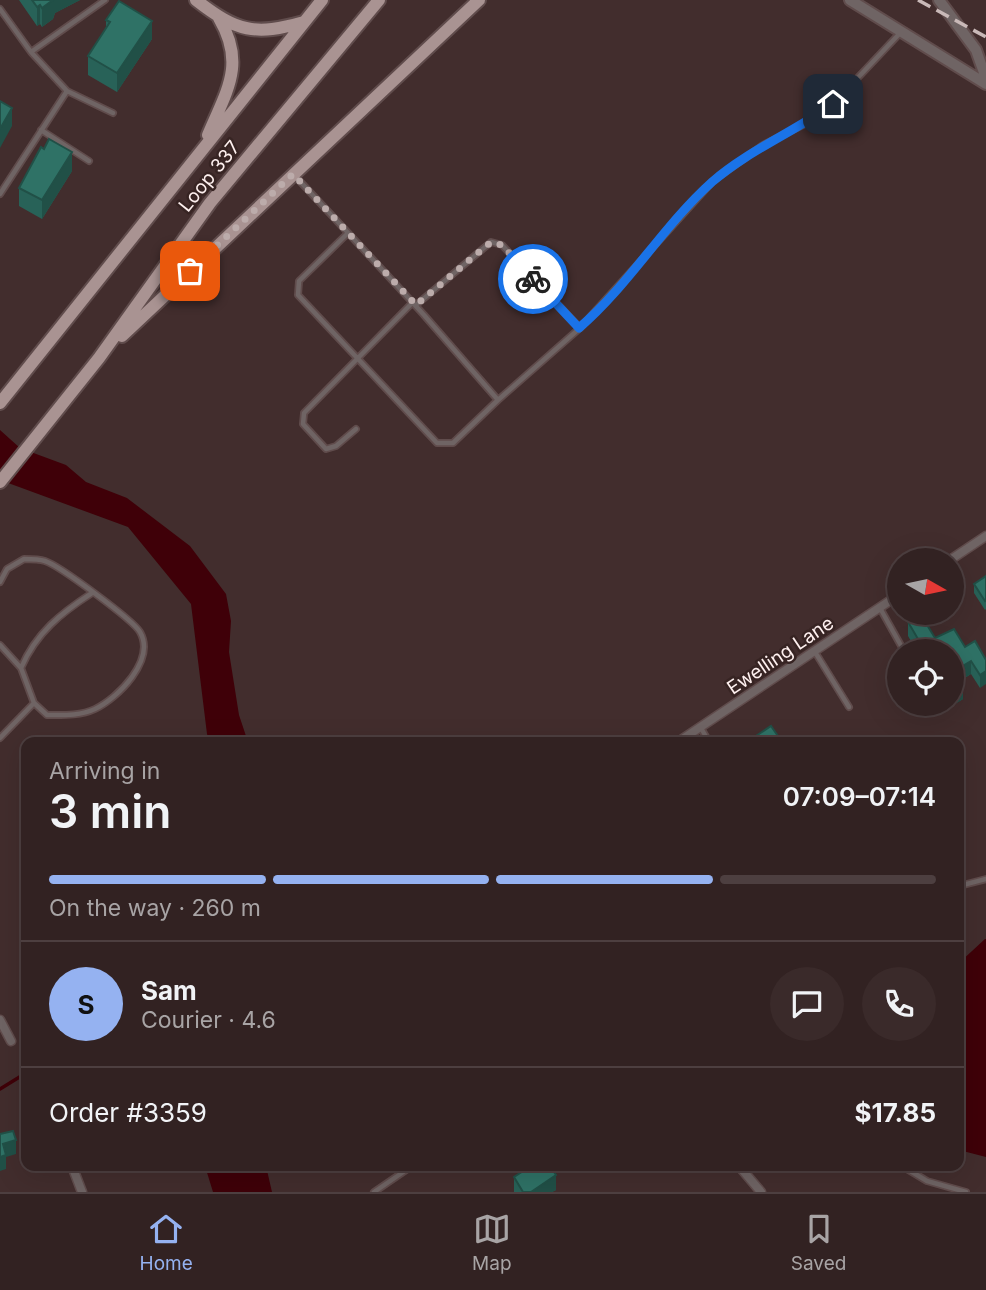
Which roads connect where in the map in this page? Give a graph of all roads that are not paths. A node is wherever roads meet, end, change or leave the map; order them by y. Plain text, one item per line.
1 (196, 0) edge
2 (322, 0) edge
3 (379, 0) edge
4 (479, 0) edge
5 (850, 0) edge
6 (939, 0) edge
7 (102, 1) edge
8 (0, 9) edge
9 (219, 18) junction
10 (304, 22) junction
11 (901, 31) junction
12 (31, 52) junction
13 (986, 78) edge
14 (986, 85) edge
15 (67, 91) junction
16 (113, 113) dead end
17 (41, 130) junction
18 (202, 150) junction
19 (89, 161) dead end
20 (293, 174) junction
21 (0, 194) edge
22 (348, 233) junction
23 (414, 304) junction
24 (579, 328) junction
25 (358, 358) junction
26 (99, 359) junction
27 (2, 400) edge
28 (498, 400) junction
29 (356, 429) dead end
30 (0, 482) edge
31 (986, 536) edge
32 (964, 551) edge
33 (0, 582) edge
34 (92, 593) junction
35 (887, 603) edge
36 (879, 608) junction
37 (897, 639) edge
38 (0, 645) edge
39 (814, 651) junction
40 (21, 668) junction
41 (34, 703) junction
42 (849, 707) dead end
43 (701, 727) junction
44 (686, 737) edge
45 (706, 737) edge
46 (0, 738) edge
47 (986, 879) edge
48 (964, 885) edge
49 (0, 1020) edge
50 (11, 1041) dead end
51 (74, 1171) edge
52 (405, 1171) edge
53 (743, 1171) edge
54 (910, 1171) edge
55 (82, 1192) edge
56 (374, 1192) edge
57 (761, 1192) edge
58 (966, 1192) edge

1 - 9 main road
2 - 10 main road, Loop 337
3 - 26 main road, Loop 337
4 - 20 main road
5 - 11 street
6 - 13 street
7 - 12 lane
8 - 12 lane
9 - 10 main road
9 - 18 main road
10 - 18 main road, Loop 337
11 - 14 street
11 - 24 lane
12 - 15 lane
15 - 16 lane
15 - 17 lane
17 - 19 lane
17 - 21 lane
18 - 27 main road, Loop 337
20 - 22 lane
20 - 26 main road
22 - 23 lane
22 - 25 lane
23 - 24 lane
23 - 25 lane
23 - 28 lane
24 - 28 lane
25 - 28 lane
25 - 29 lane
26 - 30 main road, Loop 337
31 - 32 street
33 - 34 lane
34 - 40 lane
34 - 41 lane
35 - 36 street, Ewelling Lane
36 - 37 lane
36 - 39 street, Ewelling Lane
38 - 40 lane
39 - 42 lane
39 - 43 street, Ewelling Lane
40 - 41 lane
41 - 46 lane
43 - 44 street, Ewelling Lane
43 - 45 lane
47 - 48 lane
49 - 50 street
51 - 55 street
52 - 56 lane
53 - 57 street
54 - 58 lane

